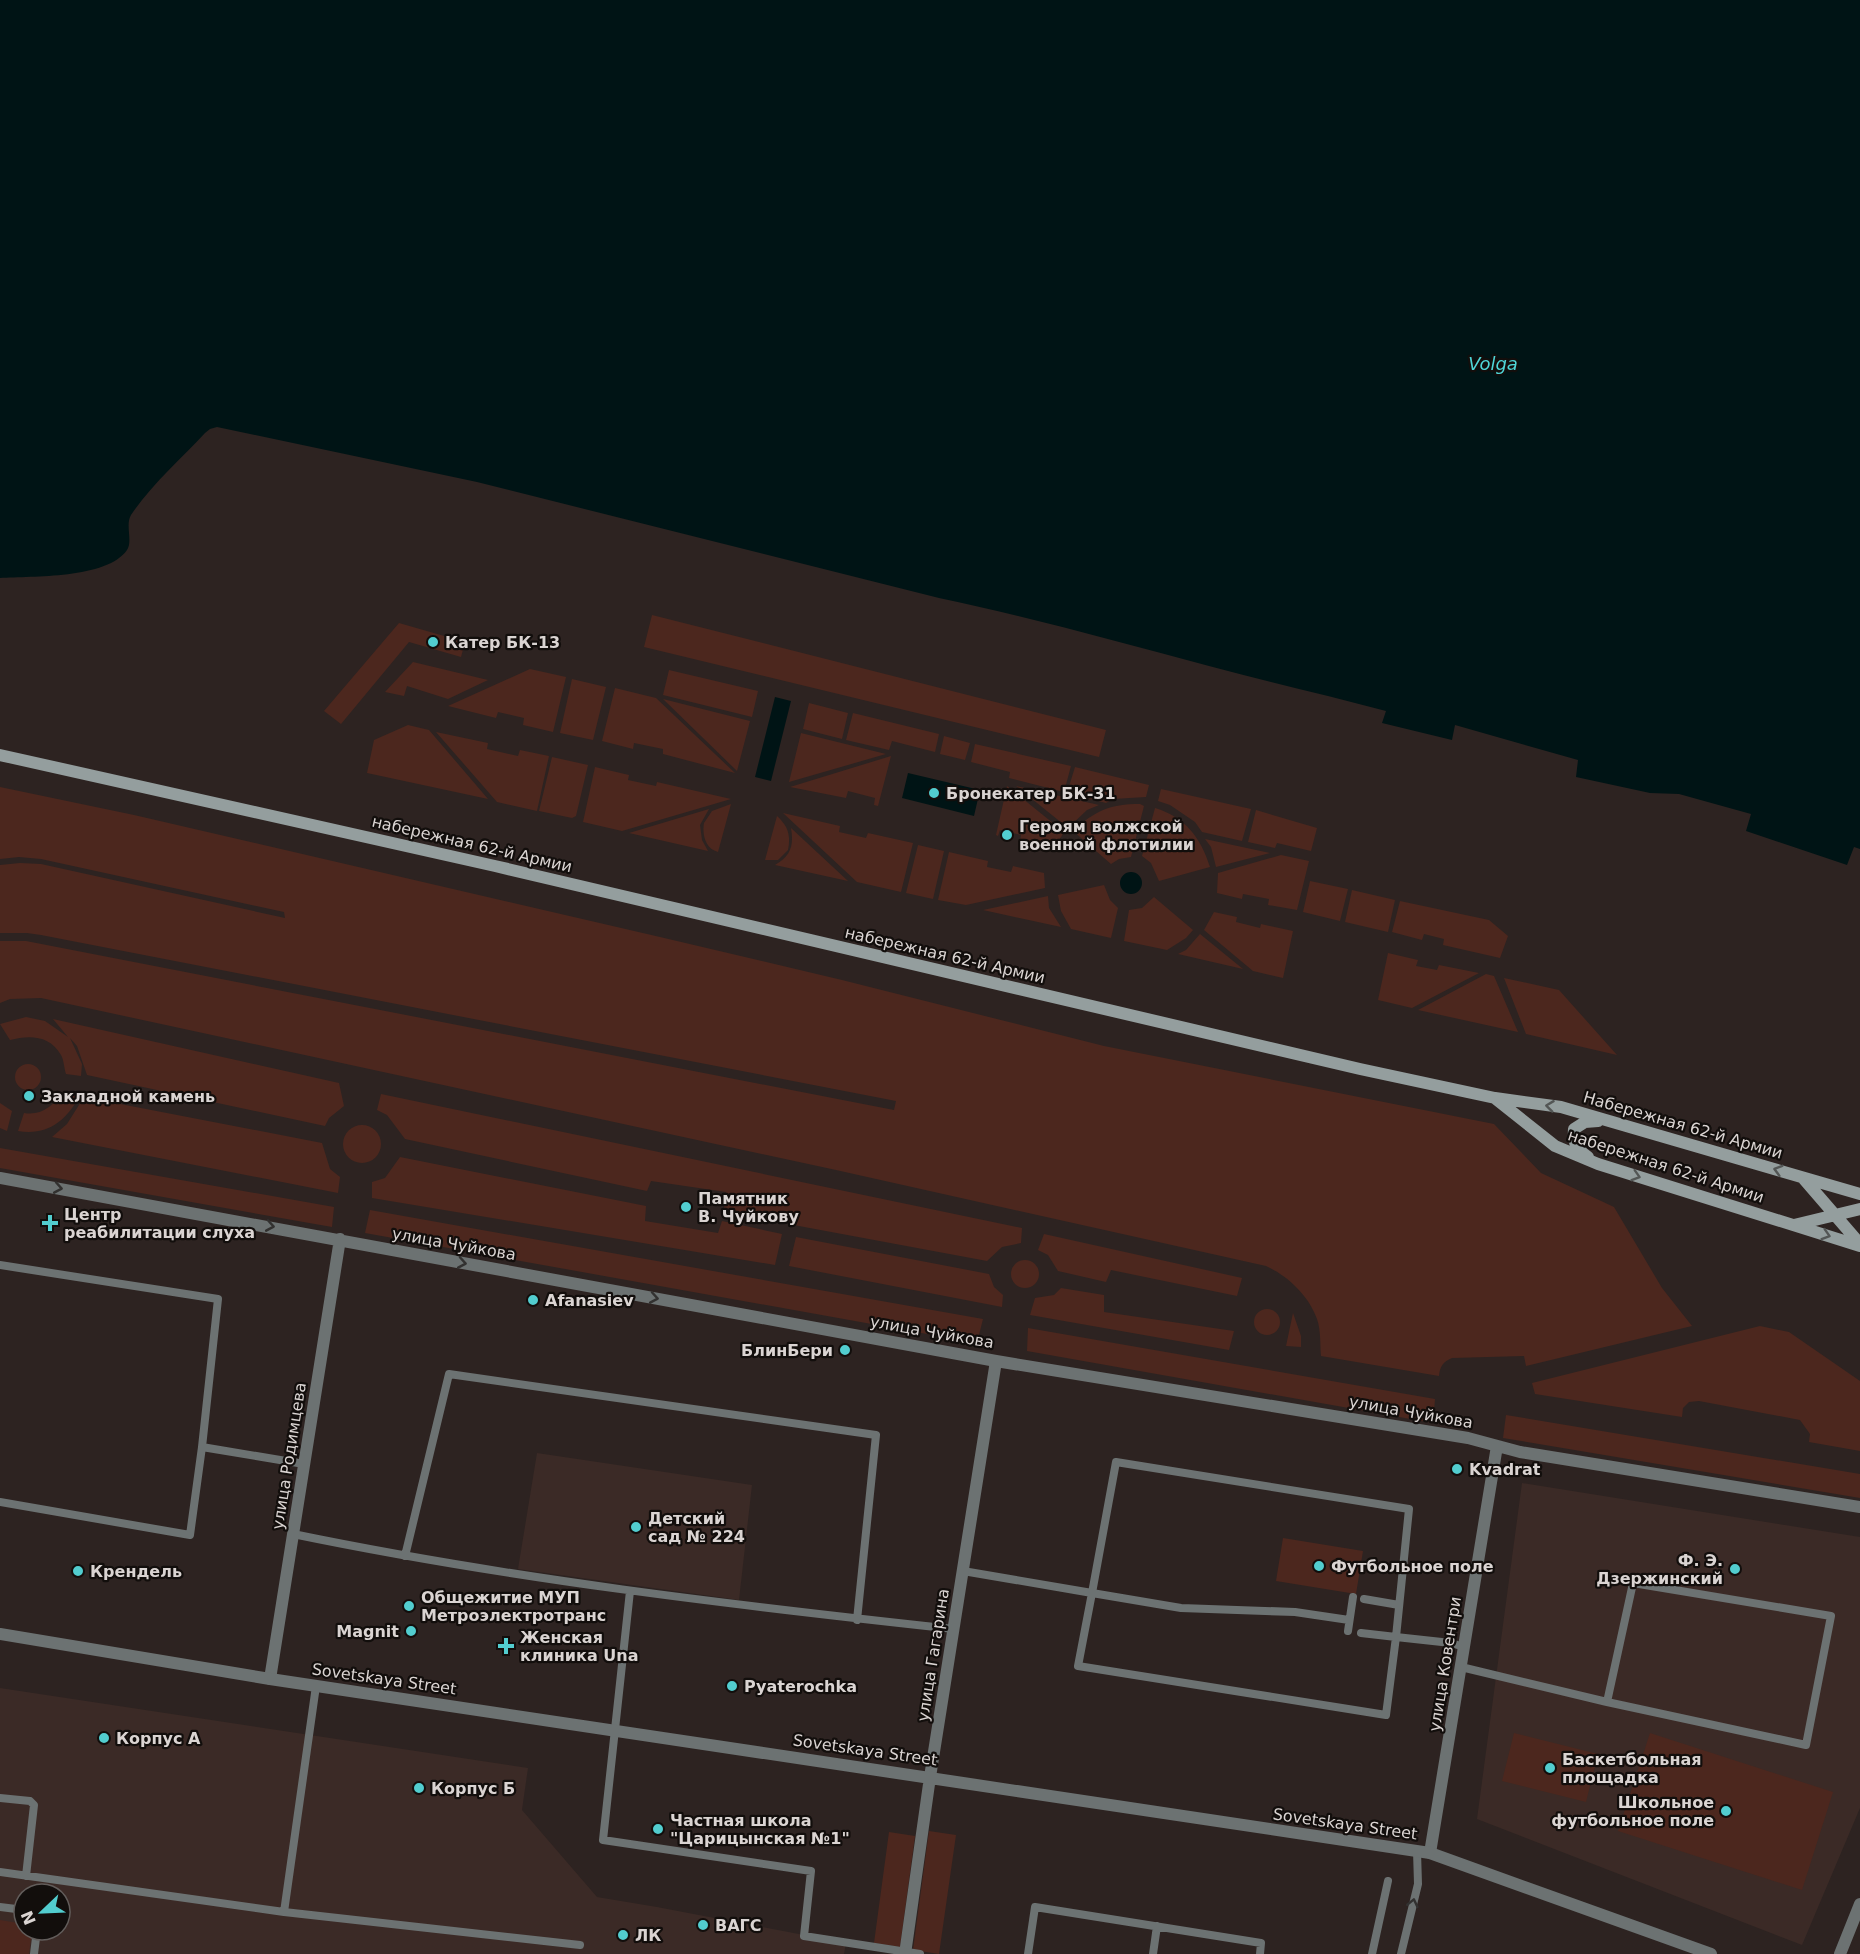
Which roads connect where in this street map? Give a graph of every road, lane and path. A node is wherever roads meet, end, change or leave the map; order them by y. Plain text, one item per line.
1 (0, 755) edge
2 (1495, 1098) junction
3 (1605, 1120) junction
4 (1598, 1164) junction
5 (1803, 1177) junction
6 (0, 1178) edge
7 (1860, 1194) edge
8 (1860, 1209) edge
9 (1836, 1214) junction
10 (1792, 1225) junction
11 (340, 1239) junction
12 (1860, 1245) edge
13 (0, 1264) edge
14 (996, 1361) junction
15 (1497, 1446) junction
16 (202, 1447) junction
17 (304, 1464) junction
18 (0, 1502) edge
19 (1860, 1507) edge
20 (293, 1534) junction
21 (405, 1556) junction
22 (963, 1571) junction
23 (630, 1591) junction
24 (1092, 1593) junction
25 (1353, 1598) dead end
26 (1364, 1599) dead end
27 (1399, 1605) junction
28 (857, 1620) junction
29 (1349, 1620) junction
30 (954, 1629) junction
31 (1347, 1631) dead end
32 (0, 1634) edge
33 (1361, 1634) dead end
34 (1396, 1637) junction
35 (1464, 1647) junction
36 (1461, 1667) junction
37 (270, 1679) junction
38 (316, 1686) junction
39 (1606, 1702) junction
40 (616, 1730) junction
41 (930, 1777) junction
42 (0, 1798) edge
43 (1417, 1851) junction
44 (1430, 1853) junction
45 (0, 1872) edge
46 (26, 1876) junction
47 (1388, 1881) dead end
48 (1860, 1904) edge
49 (284, 1912) junction
50 (1156, 1926) junction
51 (580, 1945) dead end
52 (905, 1953) edge
53 (920, 1954) edge
54 (1028, 1954) edge
55 (1153, 1954) edge
56 (1260, 1954) edge
57 (1372, 1954) edge
58 (1401, 1954) edge
59 (1711, 1954) edge
60 (1840, 1954) edge

1 - 2 main road, набережная 62-й Армии
3 -> 2 main road, Набережная 62-й Армии
2 - 4 main road, набережная 62-й Армии
3 - 4 main road
5 -> 3 main road, Набережная 62-й Армии
4 -> 10 main road, набережная 62-й Армии
5 - 7 main road, Набережная 62-й Армии
5 - 9 main road
6 -> 11 street, улица Чуйкова
8 - 9 main road
9 - 10 main road
9 - 12 main road
10 -> 12 main road, набережная 62-й Армии
11 -> 14 street, улица Чуйкова
11 - 17 street, улица Родимцева
13 - 16 lane
14 - 15 street, улица Чуйкова
14 - 22 street, улица Гагарина
15 - 19 street, улица Чуйкова
15 - 35 street, улица Ковентри
16 - 17 lane
16 - 18 lane
17 - 20 street, улица Родимцева
20 - 21 lane
20 - 37 street, улица Родимцева
21 - 23 lane
21 - 28 lane
22 - 24 lane
22 - 30 street, улица Гагарина
23 - 28 lane
23 - 40 lane
24 - 27 lane
24 - 29 lane
24 - 34 lane
25 - 29 lane
26 - 27 lane
27 - 34 lane
28 - 30 lane
29 - 31 lane
30 - 41 street, улица Гагарина
32 - 37 street, Sovetskaya Street
33 - 34 lane
34 - 35 lane
35 - 36 street, улица Ковентри
36 - 39 lane
36 - 44 street, улица Ковентри
37 - 38 street, Sovetskaya Street
38 - 40 street, Sovetskaya Street
38 - 49 lane
39 - 39 lane
40 - 41 street, Sovetskaya Street
40 - 52 lane
41 - 43 street, Sovetskaya Street
41 - 52 street, улица Гагарина
42 - 46 lane
43 - 44 street, Sovetskaya Street
58 -> 43 lane
44 - 59 street, Sovetskaya Street
45 - 46 lane
46 - 49 lane
47 - 57 lane
48 - 60 street
49 - 51 lane
50 - 54 lane
50 - 55 lane
50 - 56 lane
52 - 53 lane

